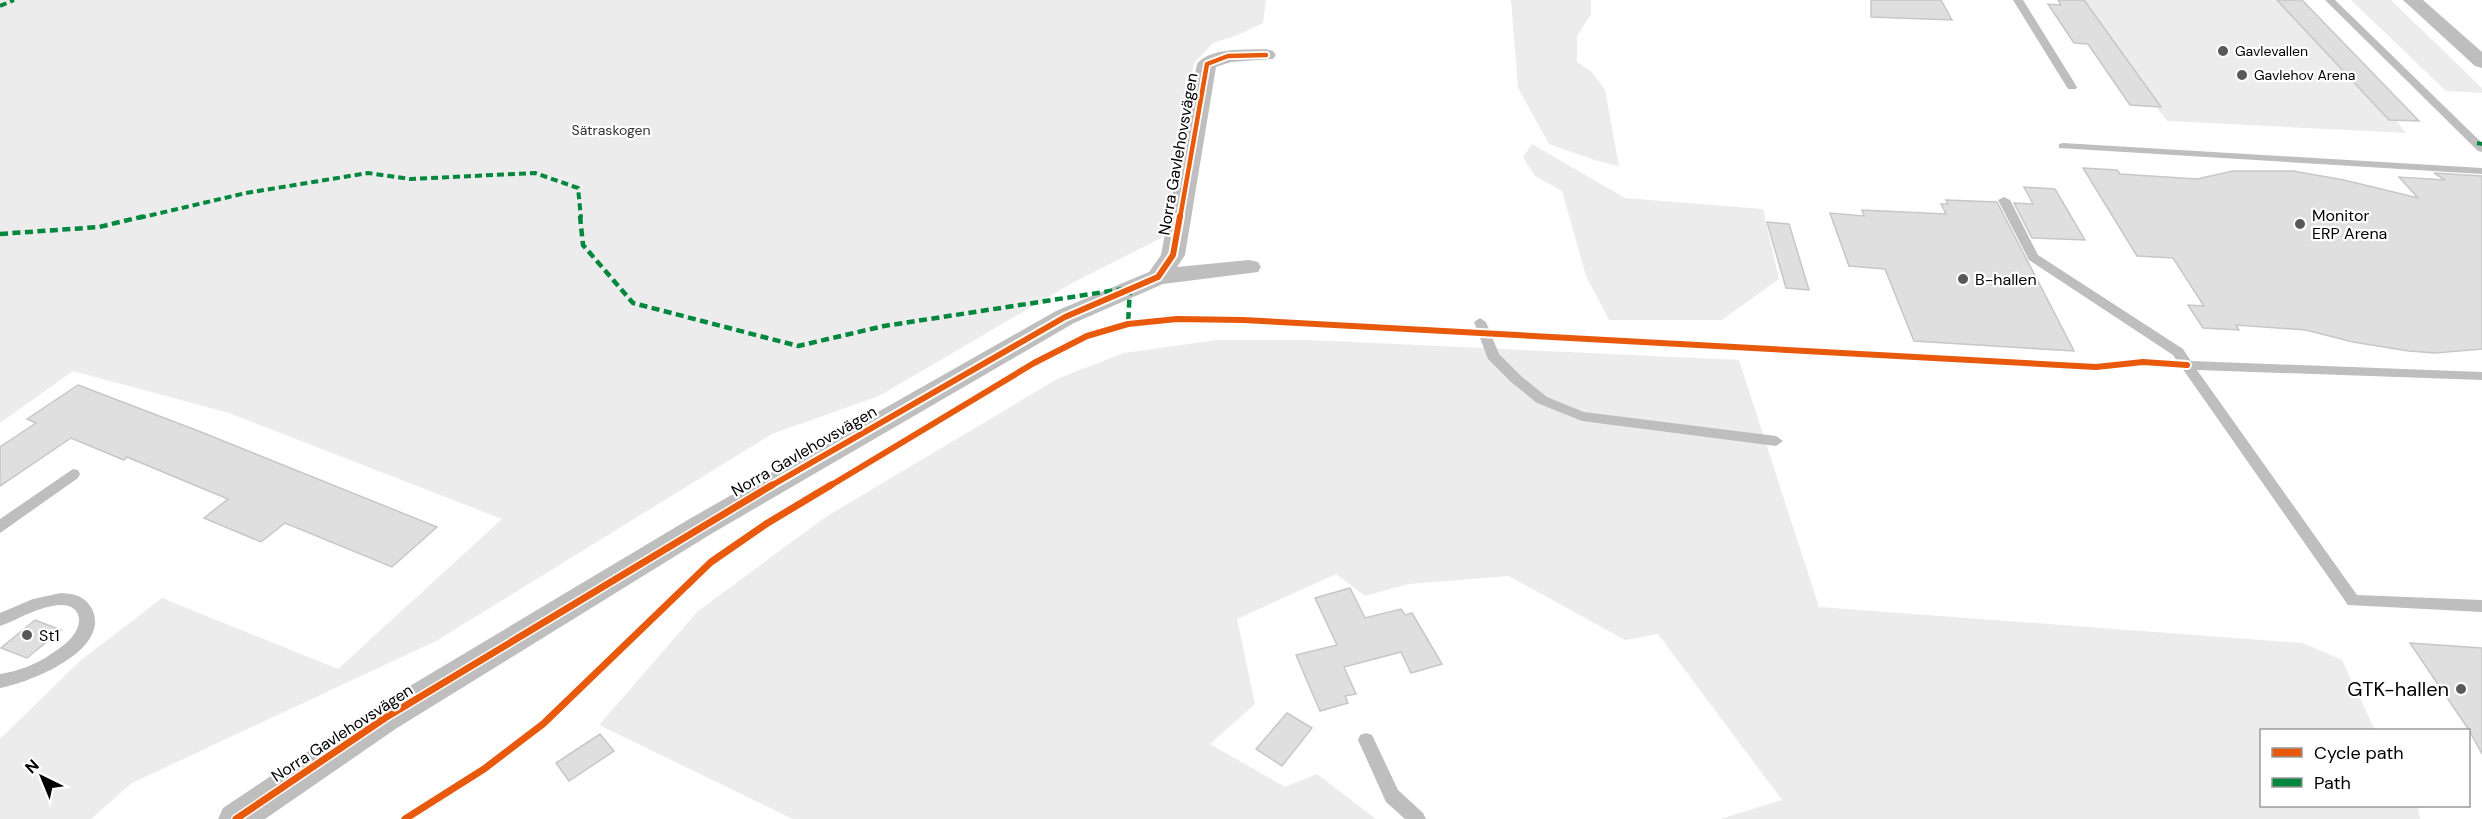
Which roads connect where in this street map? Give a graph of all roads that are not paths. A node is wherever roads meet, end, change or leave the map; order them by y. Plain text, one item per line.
1 (2018, 0) edge
2 (2330, 0) edge
3 (2412, 0) edge
4 (1266, 55) dead end
5 (2482, 62) edge
6 (2072, 87) dead end
7 (2063, 146) dead end
8 (2482, 149) edge
9 (2482, 171) edge
10 (2004, 201) dead end
11 (1249, 267) dead end
12 (1158, 277) junction
13 (1480, 322) dead end
14 (2187, 365) junction
15 (2482, 376) edge
16 (1776, 441) dead end
17 (73, 474) dead end
18 (0, 527) edge
19 (2482, 606) edge
20 (0, 620) edge
21 (1, 682) edge
22 (1366, 740) dead end
23 (236, 819) edge
24 (1417, 819) edge

1 - 6 lane
2 - 8 lane
3 - 5 street
4 - 12 street, Norra Gavlehovsvägen
7 - 9 lane
10 - 14 lane
11 - 12 street, Norra Gavlehovsvägen
12 - 23 street, Norra Gavlehovsvägen
13 - 16 lane
14 - 15 lane
14 - 19 lane
17 - 18 lane
20 - 21 lane
22 - 24 lane

